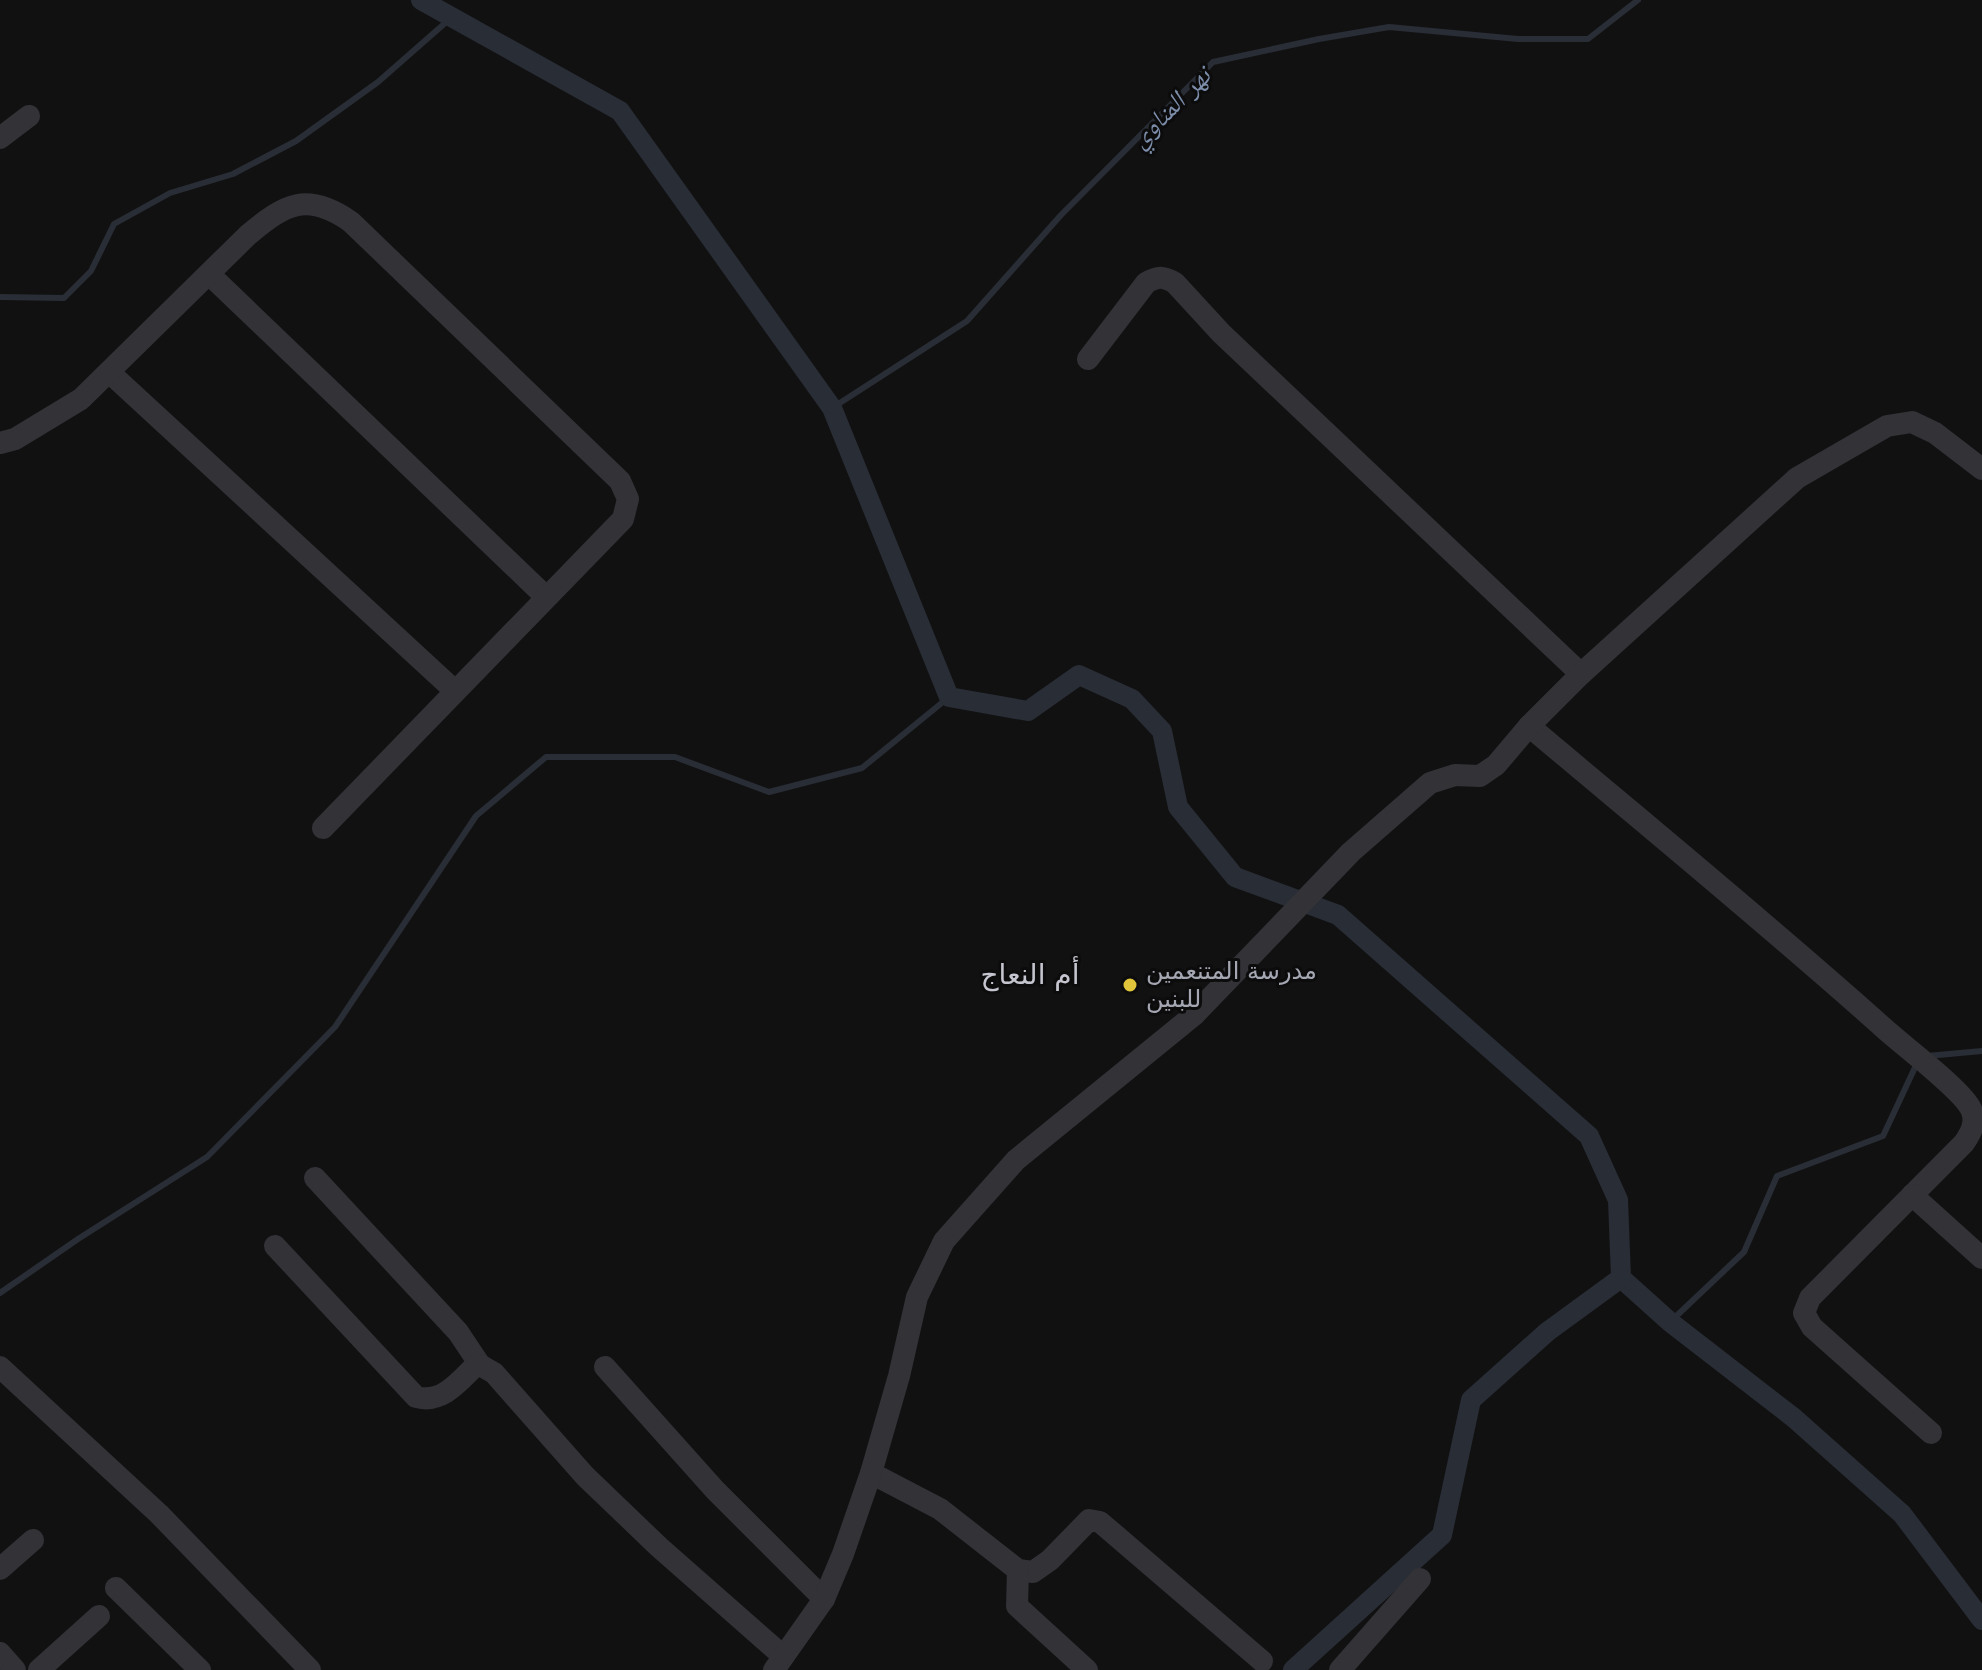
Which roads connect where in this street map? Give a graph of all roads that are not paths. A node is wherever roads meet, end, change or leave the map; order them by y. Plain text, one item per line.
1 (29, 116) dead end
2 (0, 138) edge
3 (209, 274) junction
4 (1088, 359) dead end
5 (109, 372) junction
6 (0, 443) edge
7 (1982, 469) edge
8 (546, 597) junction
9 (1581, 674) junction
10 (455, 691) junction
11 (1529, 726) junction
12 (323, 828) dead end
13 (315, 1178) dead end
14 (1912, 1195) junction
15 (275, 1246) dead end
16 (1982, 1258) edge
17 (480, 1365) junction
18 (0, 1367) edge
19 (605, 1367) dead end
20 (1931, 1433) dead end
21 (871, 1473) junction
22 (33, 1540) dead end
23 (0, 1569) edge
24 (1018, 1570) junction
25 (1420, 1579) dead end
26 (116, 1588) dead end
27 (824, 1599) junction
28 (99, 1616) dead end
29 (0, 1653) edge
30 (1262, 1661) dead end
31 (778, 1663) edge
32 (15, 1670) edge
33 (39, 1670) edge
34 (200, 1670) edge
35 (310, 1670) edge
36 (1087, 1670) edge
37 (1340, 1670) edge

1 - 2 street
3 - 5 street
3 - 8 street
3 - 8 street
4 - 9 street
5 - 6 street
5 - 10 street
7 - 9 street
8 - 10 street
9 - 11 street
10 - 12 street
11 - 14 street
11 - 21 street
13 - 17 street
14 - 16 street
14 - 20 street
15 - 17 street
17 - 31 street
18 - 35 street
19 - 27 street
21 - 24 street
21 - 27 street
22 - 23 street
24 - 30 street
24 - 36 street
25 - 37 street
26 - 34 street
27 - 31 street
28 - 33 street
29 - 32 street

